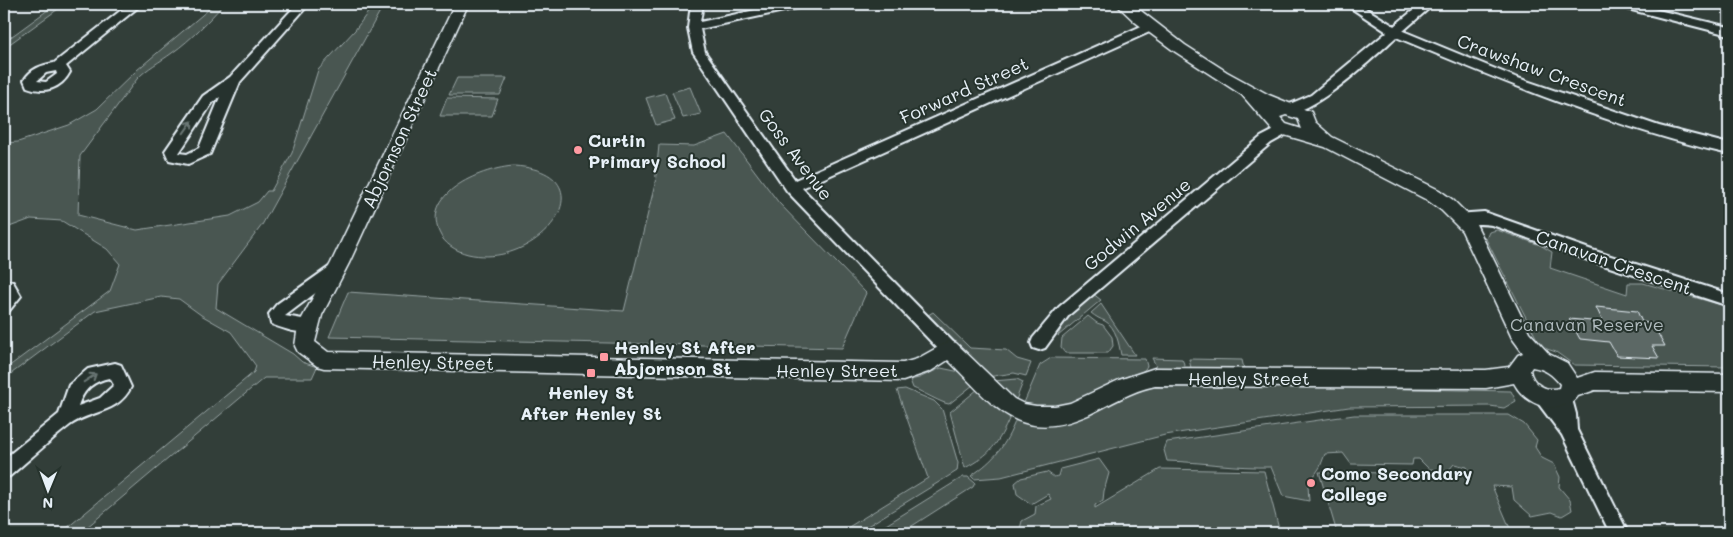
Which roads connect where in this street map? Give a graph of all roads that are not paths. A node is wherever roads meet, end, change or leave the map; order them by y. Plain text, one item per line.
1 (136, 4) edge
2 (303, 4) edge
3 (697, 4) edge
4 (798, 4) edge
5 (1123, 4) edge
6 (1351, 4) edge
7 (1428, 4) edge
8 (1620, 4) edge
9 (461, 5) edge
10 (694, 27) junction
11 (1150, 27) junction
12 (1729, 31) edge
13 (1395, 32) junction
14 (57, 67) dead end
15 (234, 80) junction
16 (1290, 120) junction
17 (1729, 148) edge
18 (792, 187) junction
19 (1465, 222) junction
20 (337, 269) junction
21 (4, 286) edge
22 (1729, 300) edge
23 (4, 307) edge
24 (307, 336) junction
25 (1039, 343) dead end
26 (949, 349) junction
27 (1535, 374) junction
28 (1486, 379) joint
29 (1595, 381) junction
30 (1729, 382) edge
31 (1567, 393) junction
32 (66, 418) dead end
33 (1568, 430) junction
34 (4, 470) edge
35 (1619, 533) edge

1 - 14 street
2 - 15 street
3 - 10 street, Goss Avenue
4 - 10 street
5 - 11 street
6 - 13 street, Crawshaw Crescent
7 - 13 street, Godwin Avenue
8 - 12 street
9 - 20 street, Abjornson Street
10 - 18 street, Goss Avenue
11 - 16 street
11 - 18 street, Forward Street
13 - 16 street, Godwin Avenue
13 - 17 street, Crawshaw Crescent
15 -> 15 street
16 - 19 street
16 - 25 street, Godwin Avenue
18 - 26 street, Goss Avenue
19 - 22 street, Canavan Crescent
19 - 27 street
20 - 24 street, Abjornson Street
20 - 24 street
21 - 23 street
24 - 26 street, Henley Street
26 - 28 street, Henley Street
27 - 28 street, Henley Street
27 - 29 street, Henley Street
27 - 31 street
27 - 31 street
27 - 33 street
29 - 30 street, Henley Street
29 - 31 street, Henley Street
31 - 33 street
32 - 34 street
33 - 35 street

